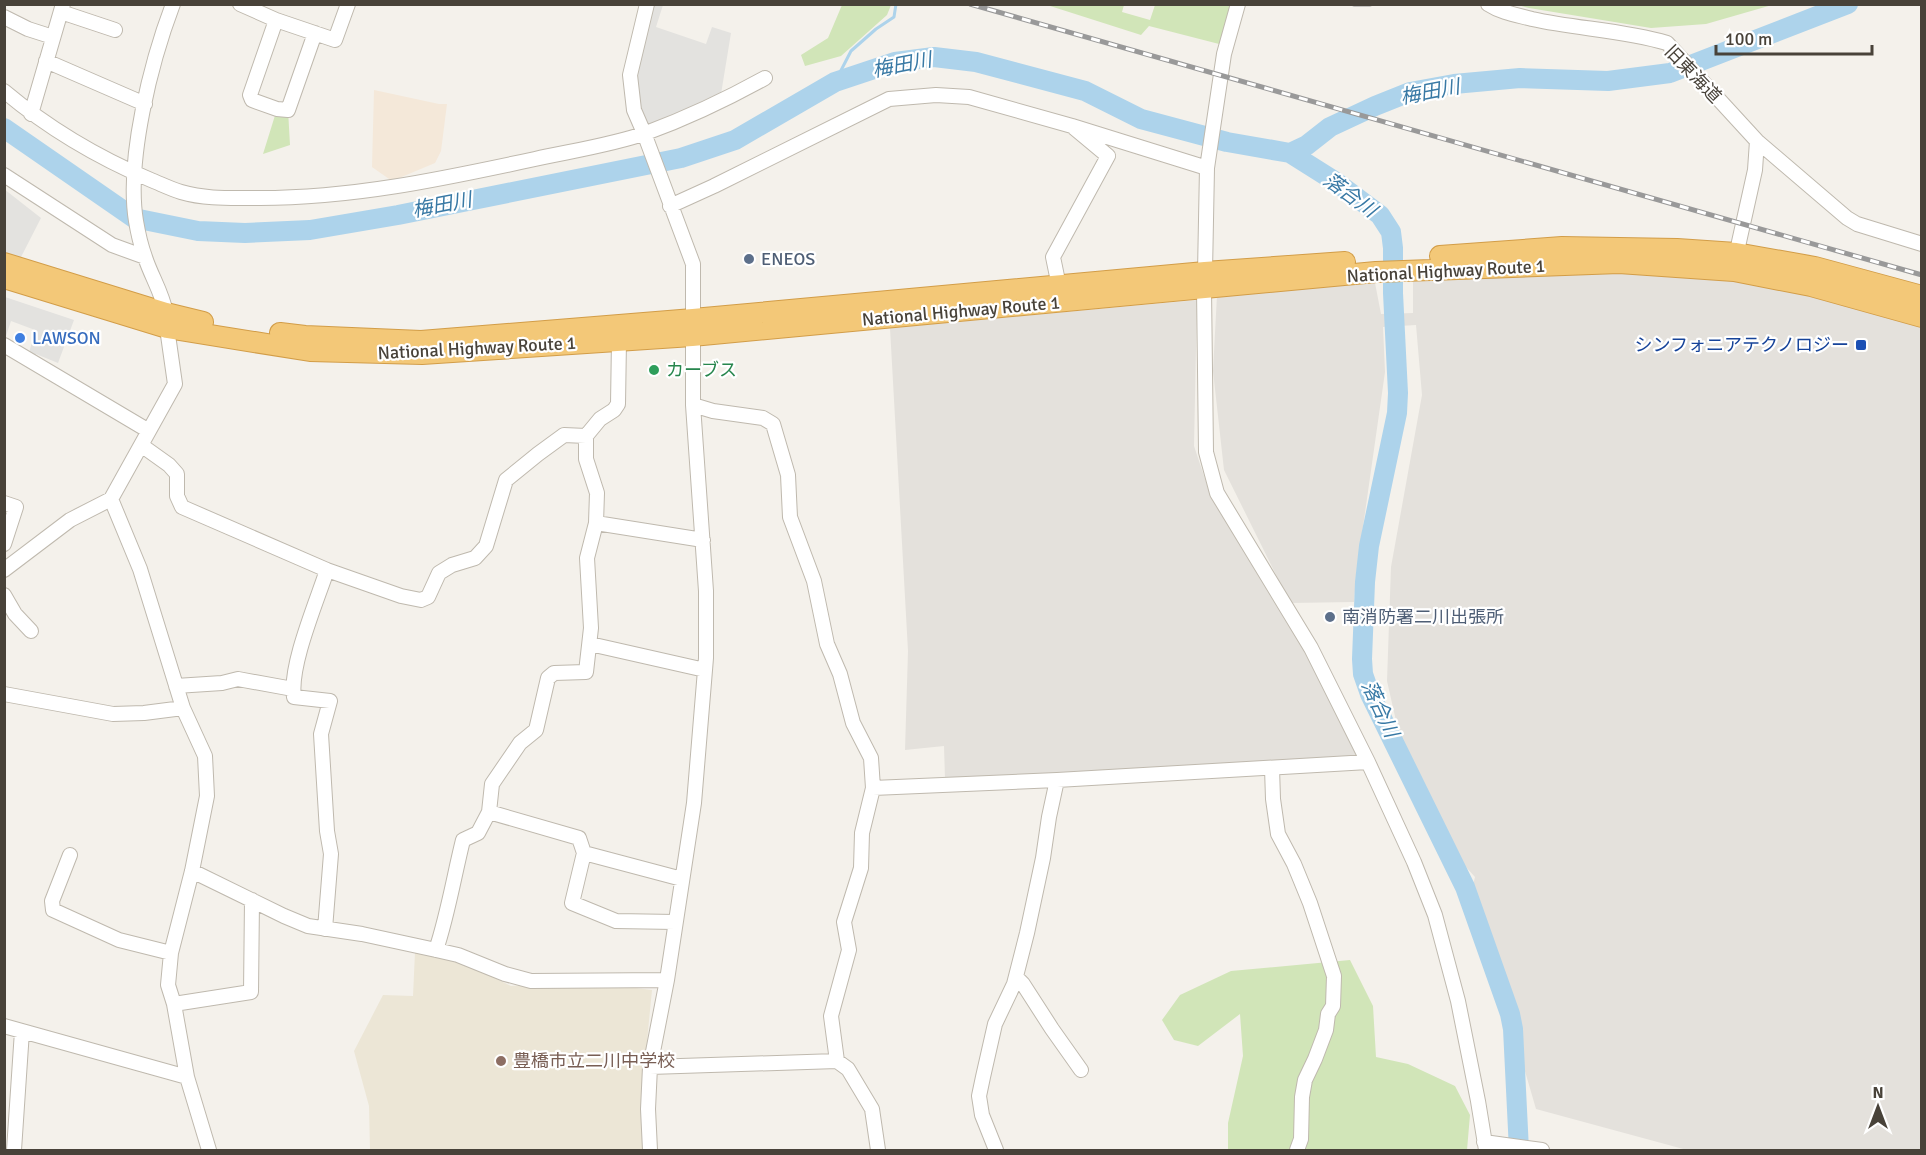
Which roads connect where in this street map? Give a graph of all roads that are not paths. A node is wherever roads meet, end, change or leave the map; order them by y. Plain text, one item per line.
1 (173, 4) edge
2 (240, 4) edge
3 (348, 4) edge
4 (648, 4) edge
5 (1238, 4) edge
6 (1488, 4) edge
7 (62, 8) edge
8 (4, 16) edge
9 (276, 20) junction
10 (115, 30) dead end
11 (315, 33) junction
12 (53, 37) junction
13 (46, 62) junction
14 (765, 78) dead end
15 (4, 91) edge
16 (145, 104) junction
17 (31, 114) junction
18 (1072, 126) junction
19 (646, 137) junction
20 (1758, 141) junction
21 (1207, 166) junction
22 (4, 175) edge
23 (134, 177) junction
24 (668, 201) junction
25 (1922, 244) edge
26 (144, 255) junction
27 (1735, 262) junction
28 (4, 263) edge
29 (4, 278) edge
30 (1204, 280) junction
31 (1059, 286) junction
32 (1922, 296) edge
33 (1922, 317) edge
34 (166, 320) junction
35 (692, 328) junction
36 (619, 341) junction
37 (4, 345) edge
38 (693, 405) junction
39 (149, 431) junction
40 (586, 436) junction
41 (141, 445) junction
42 (111, 499) junction
43 (4, 503) edge
44 (596, 523) junction
45 (703, 540) junction
46 (4, 546) edge
47 (24, 553) junction
48 (4, 570) edge
49 (327, 570) junction
50 (4, 595) edge
51 (31, 631) dead end
52 (590, 644) junction
53 (705, 670) junction
54 (176, 686) junction
55 (293, 689) junction
56 (4, 694) edge
57 (183, 708) junction
58 (1368, 762) junction
59 (1272, 768) junction
60 (1057, 780) junction
61 (873, 788) junction
62 (489, 812) junction
63 (584, 853) junction
64 (70, 855) dead end
65 (192, 871) junction
66 (682, 879) junction
67 (252, 900) junction
68 (675, 922) junction
69 (325, 929) junction
70 (436, 950) junction
71 (171, 953) junction
72 (1016, 977) junction
73 (667, 980) junction
74 (174, 1004) junction
75 (4, 1026) edge
76 (22, 1031) junction
77 (837, 1061) junction
78 (651, 1067) junction
79 (1082, 1070) dead end
80 (187, 1077) junction
81 (1485, 1146) edge
82 (14, 1150) edge
83 (209, 1150) edge
84 (650, 1150) edge
85 (878, 1150) edge
86 (996, 1150) edge
87 (1297, 1150) edge
88 (1542, 1150) edge

1 - 16 street
2 - 9 street
3 - 11 street
4 - 19 street
5 - 21 street
6 - 20 street, 旧東海道
7 - 10 street
7 - 12 street
8 - 12 street
9 - 11 street
9 - 11 street
12 - 13 street
13 - 16 street
13 - 17 street
14 - 19 street
15 - 17 street
16 - 23 street
17 - 23 street
18 - 21 street
18 - 24 street
18 - 31 street
19 - 23 street
19 - 24 street
20 - 25 street, 旧東海道
20 - 27 street
21 - 30 street
22 - 26 street
23 - 26 street
24 - 35 street
26 - 34 street
27 - 30 highway, National Highway Route 1
27 - 32 highway, National Highway Route 1
27 - 33 highway, National Highway Route 1
28 - 34 highway, National Highway Route 1
29 - 34 highway, National Highway Route 1
30 - 31 highway, National Highway Route 1
30 - 35 highway, National Highway Route 1
30 - 58 street
31 - 35 highway, National Highway Route 1
34 - 35 highway, National Highway Route 1
34 - 36 highway, National Highway Route 1
34 - 39 street
35 - 36 highway, National Highway Route 1
35 - 38 street
36 - 40 street
37 - 39 street
38 - 45 street
38 - 61 street
39 - 41 street
40 - 44 street
40 - 49 street
41 - 42 street
41 - 49 street
42 - 47 street
42 - 54 street
43 - 46 street
44 - 45 street
44 - 52 street
45 - 53 street
46 - 47 street
47 - 48 street
49 - 55 street
50 - 51 street
52 - 53 street
52 - 62 street
53 - 66 street
54 - 55 street
54 - 57 street
55 - 69 street
56 - 57 street
57 - 65 street
58 - 59 street
58 - 81 street
59 - 60 street
59 - 87 street
60 - 61 street
60 - 72 street
61 - 77 street
62 - 63 street
62 - 70 street
63 - 66 street
63 - 68 street
64 - 71 street
65 - 67 street
65 - 71 street
66 - 68 street
67 - 69 street
67 - 74 street
68 - 73 street
69 - 70 street
70 - 73 street
71 - 74 street
72 - 79 street
72 - 86 street
73 - 78 street
74 - 80 street
75 - 76 street
76 - 80 street
76 - 82 street
77 - 78 street
77 - 85 street
78 - 84 street
80 - 83 street
81 - 88 street

